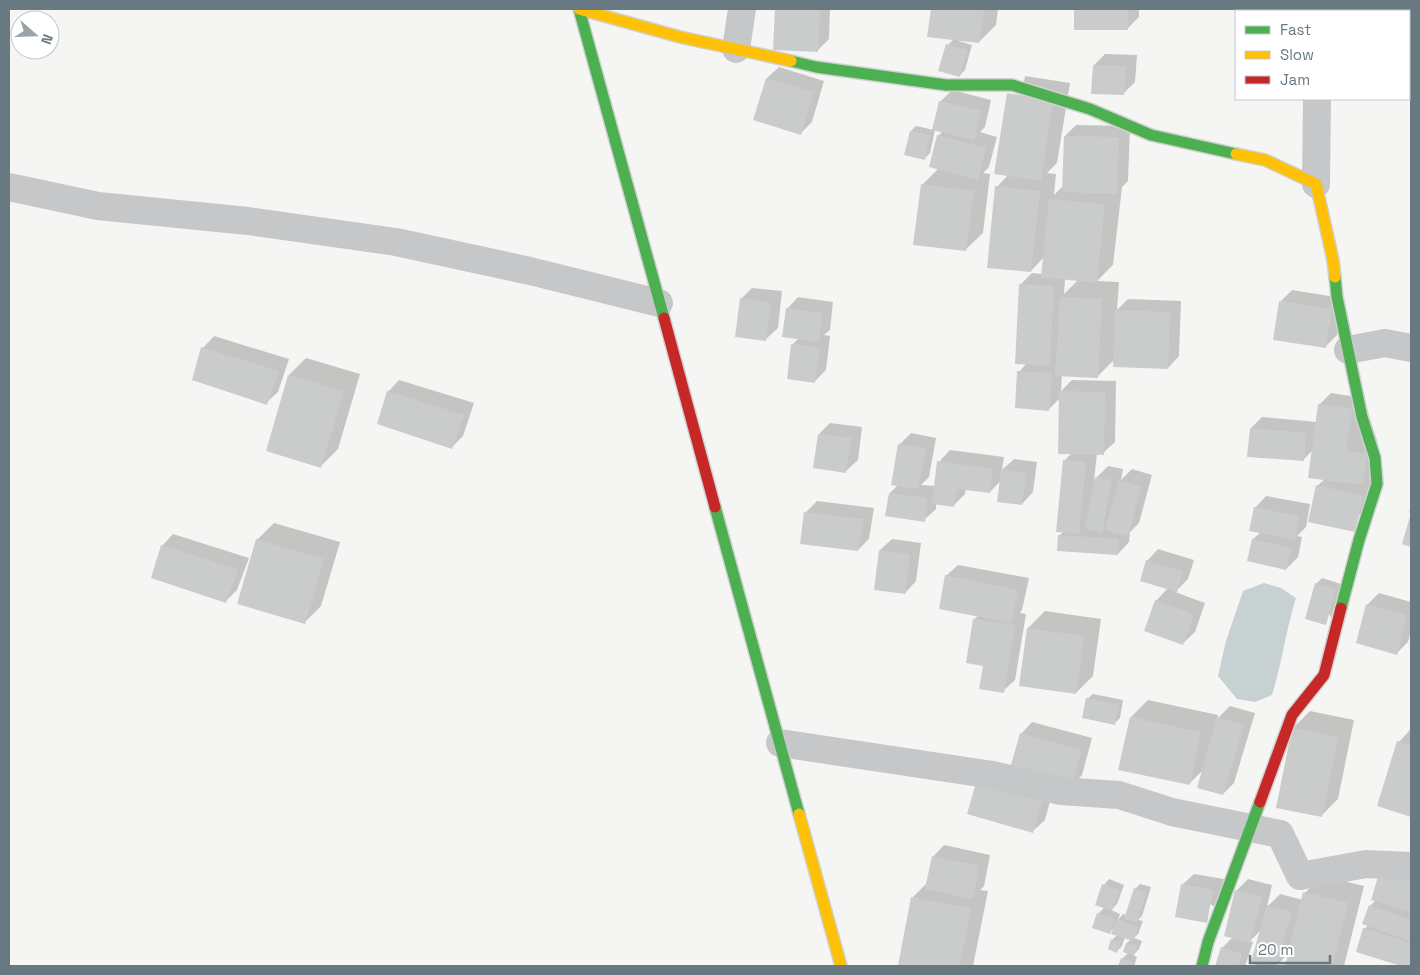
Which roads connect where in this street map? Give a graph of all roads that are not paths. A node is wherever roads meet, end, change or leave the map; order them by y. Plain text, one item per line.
1 (579, 9) edge
2 (742, 9) edge
3 (736, 49) junction
4 (1317, 100) edge
5 (1316, 184) junction
6 (9, 188) edge
7 (659, 303) junction
8 (1411, 348) edge
9 (1348, 350) junction
10 (780, 743) junction
11 (1250, 828) junction
12 (1411, 866) edge
13 (842, 966) edge
14 (1202, 966) edge

1 - 3 main road
1 - 7 main road
2 - 3 street
3 - 5 main road
4 - 5 street
5 - 9 main road
6 - 7 street
7 - 10 main road
8 - 9 street
9 - 11 main road
10 - 11 street
10 - 13 main road
11 - 12 street
11 - 14 main road

